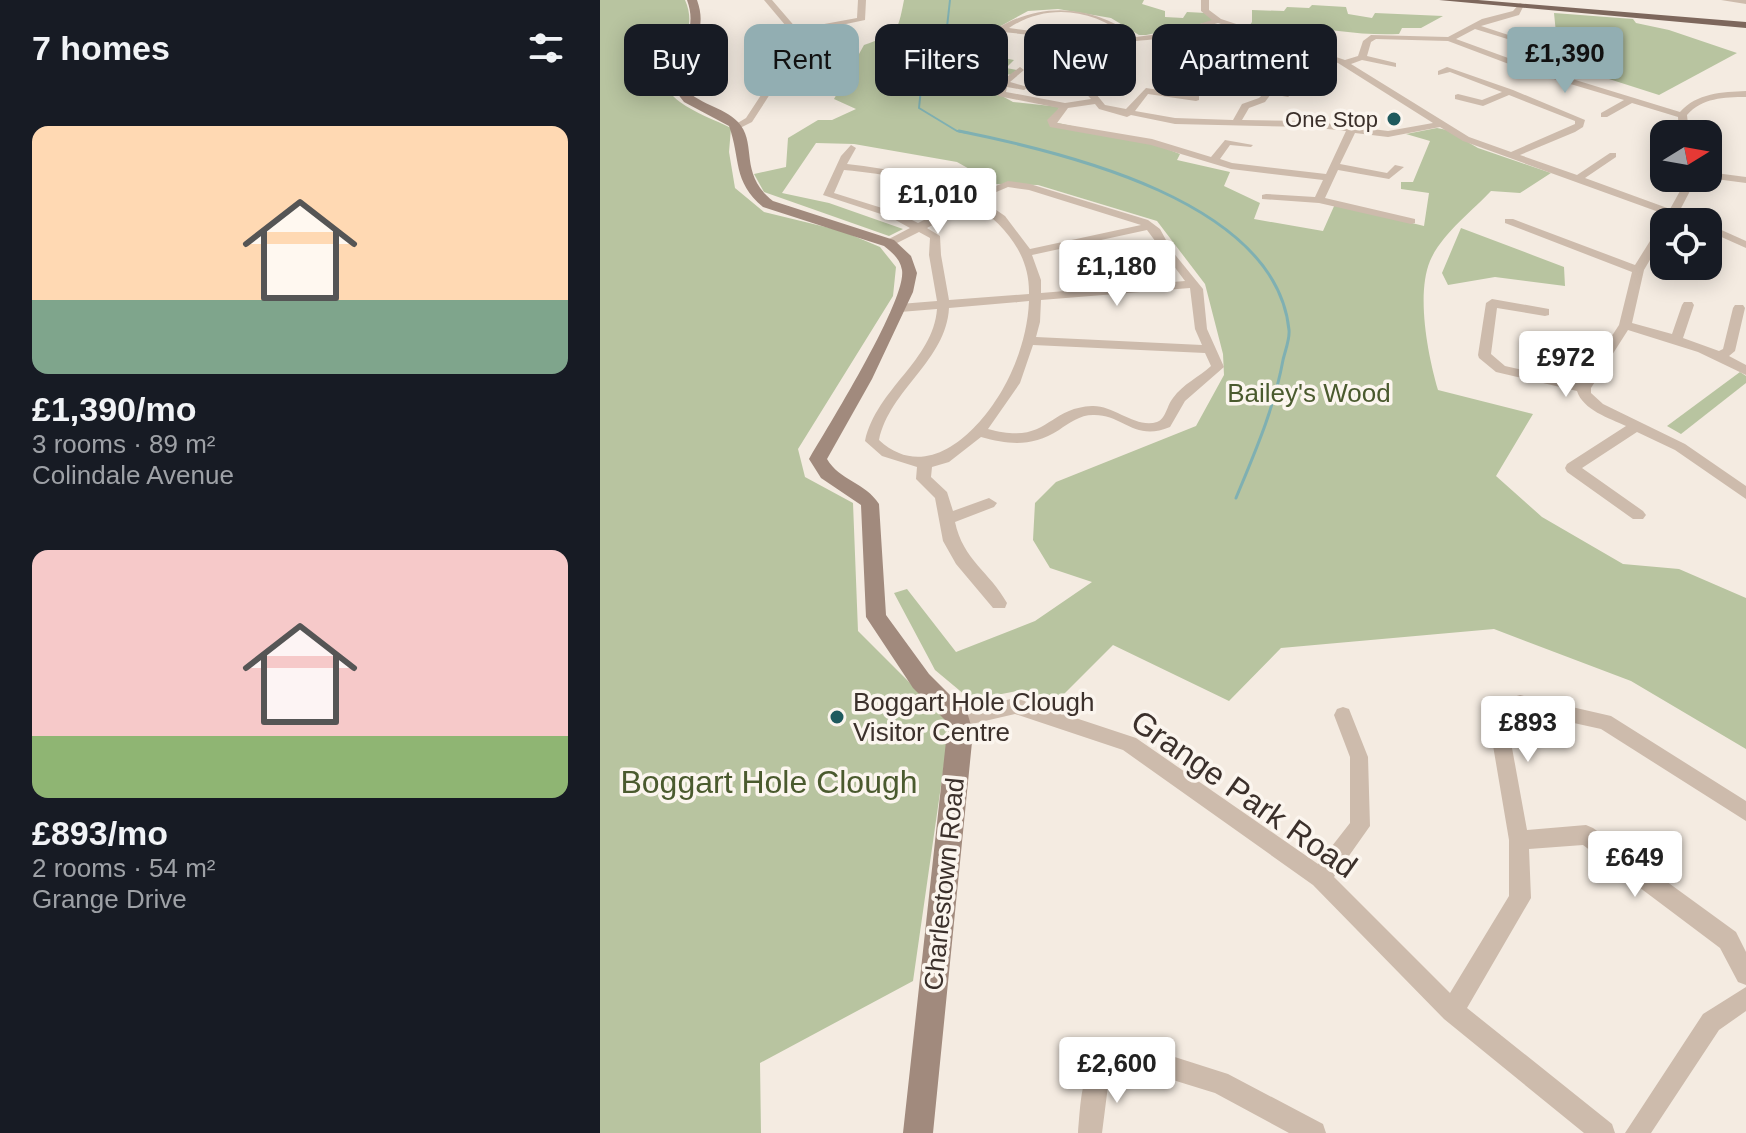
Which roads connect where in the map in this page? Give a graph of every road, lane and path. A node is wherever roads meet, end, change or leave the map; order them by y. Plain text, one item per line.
1 (692, 0) edge
2 (768, 0) edge
3 (862, 0) edge
4 (1205, 0) edge
5 (1444, 0) edge
6 (1725, 0) edge
7 (1746, 2) edge
8 (1544, 4) edge
9 (1520, 5) junction
10 (861, 20) junction
11 (1218, 21) junction
12 (788, 24) edge
13 (839, 24) edge
14 (1112, 24) edge
15 (1207, 24) edge
16 (1746, 25) edge
17 (1008, 26) edge
18 (1473, 26) junction
19 (865, 31) dead end
20 (1449, 39) junction
21 (1524, 43) dead end
22 (1362, 57) junction
23 (1345, 63) junction
24 (1393, 65) dead end
25 (1020, 70) dead end
26 (1441, 73) dead end
27 (1008, 80) edge
28 (1008, 85) edge
29 (1024, 87) dead end
30 (1510, 92) junction
31 (1746, 94) edge
32 (765, 96) edge
33 (1006, 96) edge
34 (1092, 96) edge
35 (1265, 96) edge
36 (1458, 97) dead end
37 (1196, 98) dead end
38 (1631, 100) junction
39 (1097, 101) junction
40 (1065, 106) junction
41 (1127, 114) junction
42 (1604, 115) dead end
43 (1682, 115) junction
44 (1683, 120) edge
45 (1237, 121) junction
46 (1441, 124) junction
47 (736, 127) junction
48 (1351, 131) junction
49 (1248, 145) dead end
50 (851, 148) dead end
51 (1242, 155) dead end
52 (1613, 155) dead end
53 (1217, 156) junction
54 (1512, 156) junction
55 (1333, 166) junction
56 (843, 167) junction
57 (1399, 167) dead end
58 (1327, 177) junction
59 (1722, 177) edge
60 (1578, 179) junction
61 (1746, 180) edge
62 (1266, 197) dead end
63 (971, 200) junction
64 (1319, 200) junction
65 (1650, 208) edge
66 (1411, 221) dead end
67 (1509, 221) dead end
68 (918, 226) junction
69 (1150, 226) junction
70 (1722, 234) edge
71 (889, 243) junction
72 (1746, 245) edge
73 (1650, 246) edge
74 (1648, 249) joint
75 (1028, 253) junction
76 (1638, 270) junction
77 (1193, 284) junction
78 (1037, 297) junction
79 (944, 304) junction
80 (1688, 305) dead end
81 (900, 308) junction
82 (1739, 308) dead end
83 (1545, 312) dead end
84 (1625, 325) junction
85 (1677, 338) junction
86 (1032, 341) junction
87 (1212, 349) junction
88 (1721, 355) junction
89 (1746, 371) edge
90 (1584, 388) junction
91 (1638, 425) junction
92 (977, 431) junction
93 (925, 465) junction
94 (1746, 494) edge
95 (989, 503) dead end
96 (1638, 515) dead end
97 (948, 519) junction
98 (999, 603) dead end
99 (1343, 715) dead end
100 (959, 719) junction
101 (1746, 812) edge
102 (1519, 840) junction
103 (1320, 878) junction
104 (1746, 974) edge
105 (1746, 998) edge
106 (1452, 1011) junction
107 (918, 1133) edge
108 (1090, 1133) edge
109 (1314, 1133) edge
110 (1603, 1133) edge
111 (1637, 1133) edge

1 - 47 street
2 - 12 street
3 - 10 street
4 - 11 street
5 - 9 main road
6 - 7 street
8 - 9 main road
8 - 16 main road
9 - 18 street
10 - 13 street
10 - 19 street
11 - 15 street
11 - 23 street
14 - 17 street
18 - 20 street
18 - 21 street
20 - 22 street
20 - 38 street
22 - 23 street
22 - 24 street
23 - 46 street
25 - 27 street
26 - 30 street
28 - 29 street
30 - 36 street
30 - 54 street
31 - 43 street
32 - 47 street
33 - 40 street
34 - 39 street
35 - 45 street
37 - 41 street
38 - 42 street
38 - 43 street
39 - 40 street
39 - 41 street
40 - 53 street
41 - 45 street
43 - 44 street
45 - 48 street
46 - 48 street
46 - 54 street
47 - 71 street
48 - 55 street
49 - 53 street
50 - 56 street
51 - 53 street
52 - 60 street
53 - 58 street
54 - 60 street
55 - 57 street
55 - 58 street
56 - 63 street
56 - 68 street
58 - 64 street
59 - 61 street
60 - 65 street
62 - 64 street
63 - 68 street
63 - 69 street
63 - 75 street
64 - 66 street
67 - 76 street
68 - 71 street
68 - 79 street
69 - 75 street
69 - 77 street
70 - 72 street
71 - 81 street
73 - 74 street
74 - 76 street
75 - 78 street
76 - 84 street
77 - 78 street
77 - 87 street
78 - 79 street
78 - 86 street
79 - 81 street
79 - 93 street
80 - 85 street
81 - 100 street
82 - 88 street
83 - 90 street
84 - 85 street
84 - 90 street
85 - 88 street
86 - 87 street
86 - 92 street
87 - 92 street
88 - 89 street
90 - 91 street
91 - 94 street
91 - 96 street
92 - 93 street
93 - 97 street
95 - 97 street
97 - 98 street
99 - 103 street
100 - 103 street, Grange Park Road
100 - 107 street, Charlestown Road
101 - 102 street
102 - 104 street
102 - 106 street
103 - 106 street, Grange Park Road
105 - 111 street
106 - 110 street, Grange Park Road
108 - 109 street

